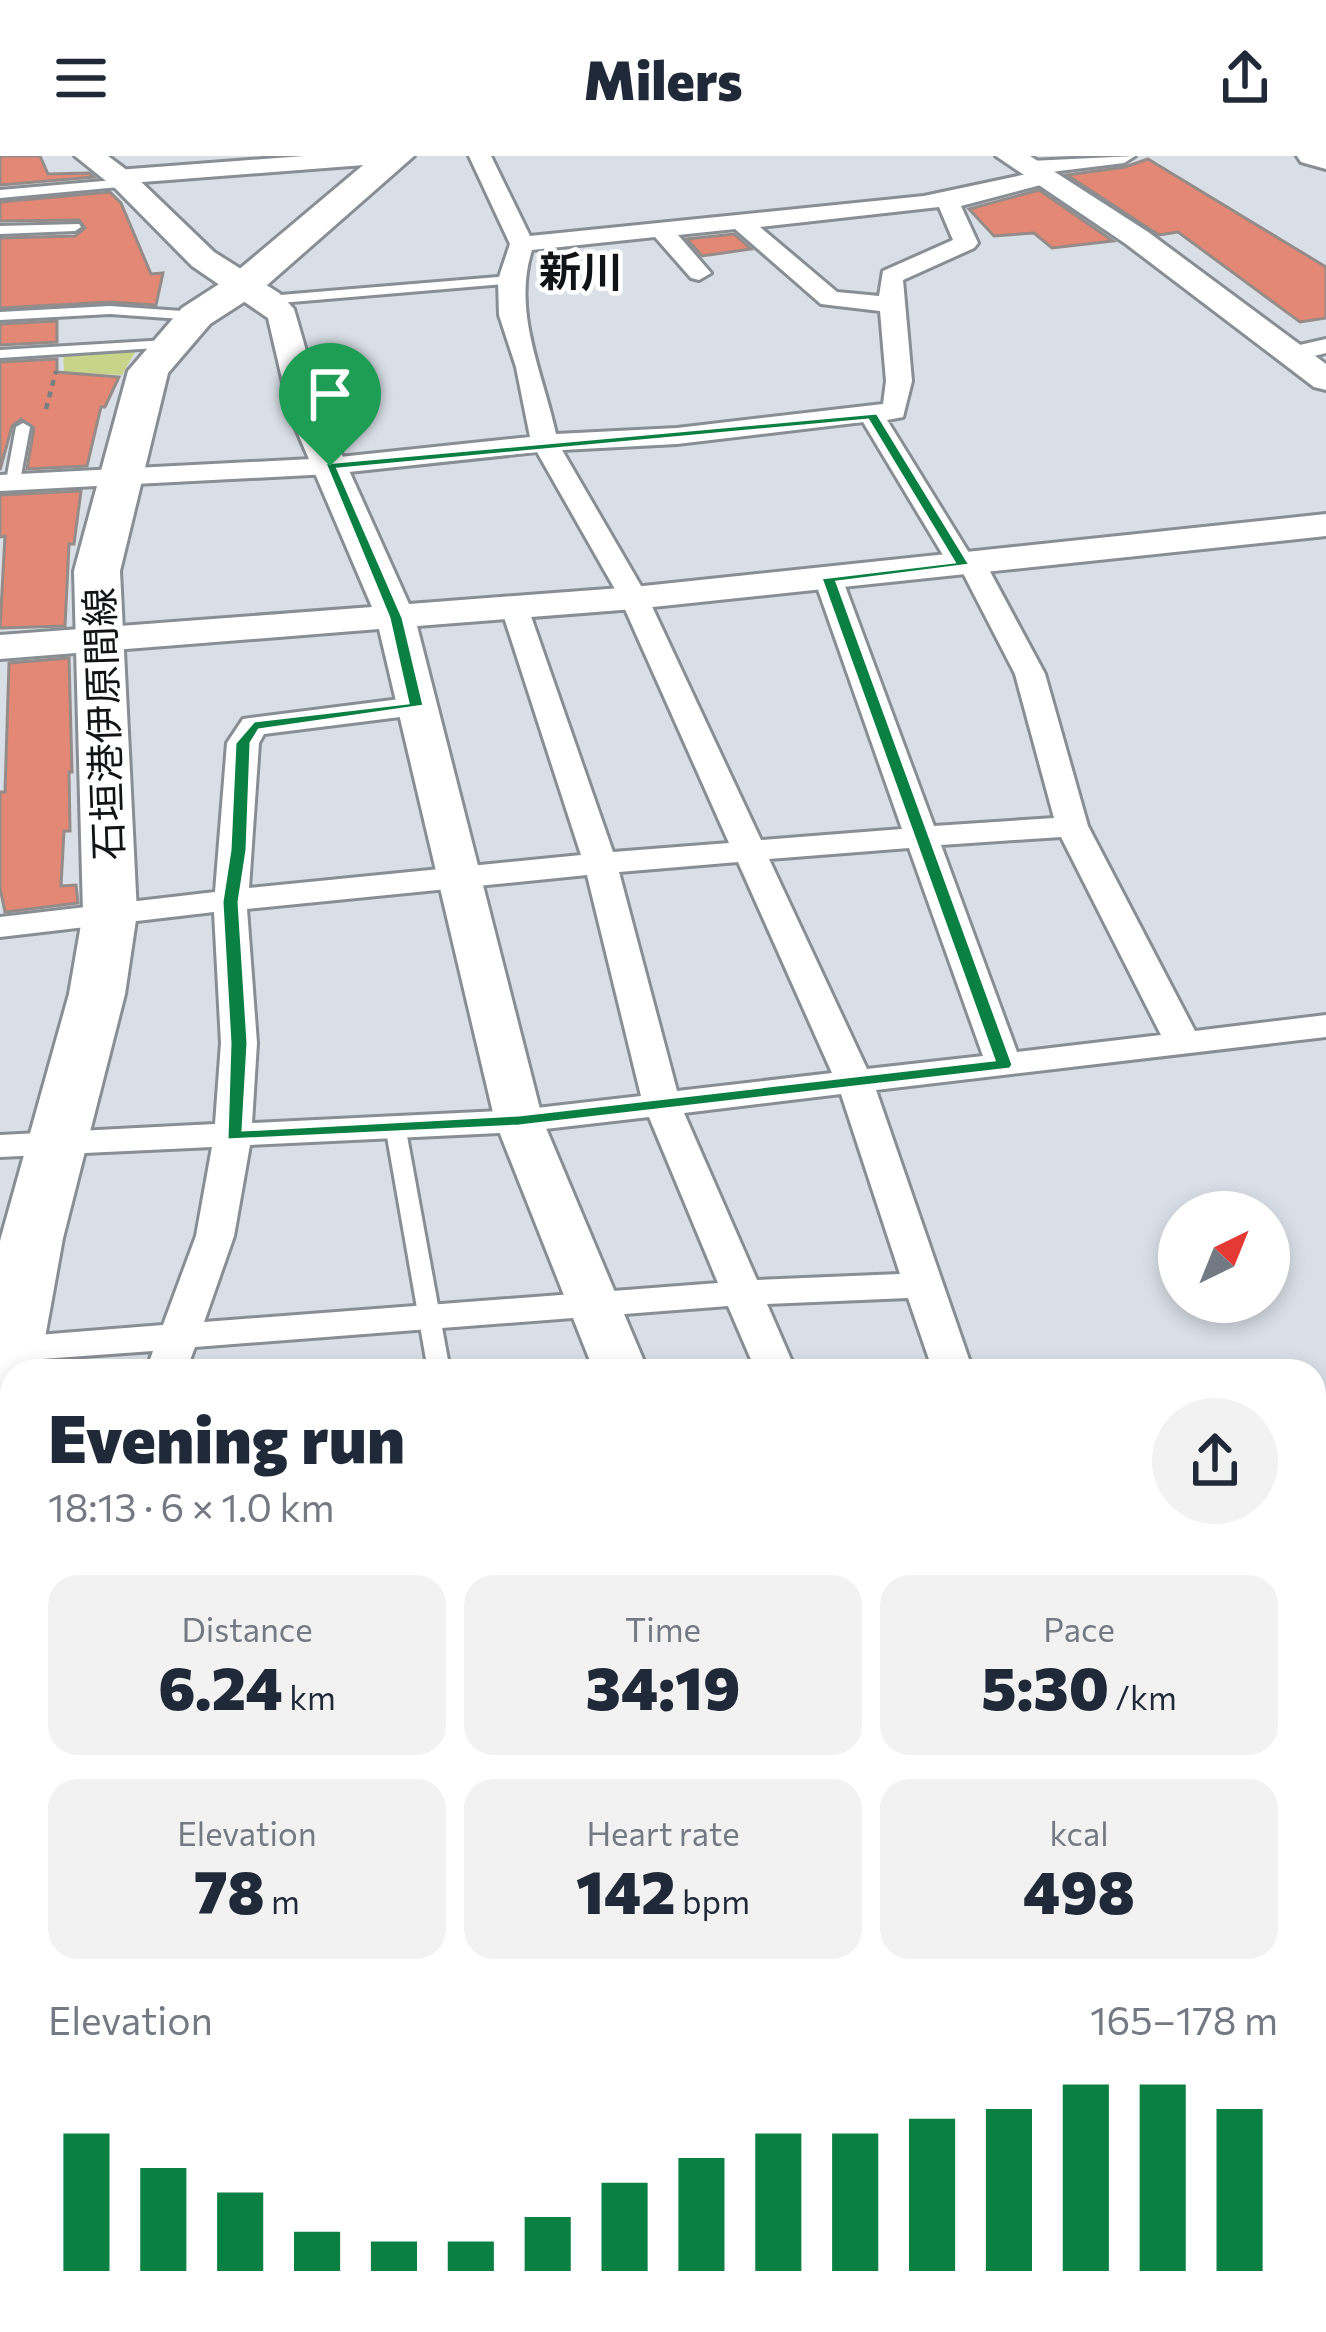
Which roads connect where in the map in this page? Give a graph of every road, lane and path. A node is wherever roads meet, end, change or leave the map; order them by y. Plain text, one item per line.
1 (89, 156) edge
2 (393, 156) edge
3 (480, 156) edge
4 (1124, 156) edge
5 (1311, 156) edge
6 (1326, 160) edge
7 (1028, 167) edge
8 (121, 180) junction
9 (0, 194) edge
10 (960, 196) junction
11 (736, 219) junction
12 (76, 227) dead end
13 (0, 230) edge
14 (660, 230) junction
15 (522, 244) junction
16 (292, 246) junction
17 (188, 247) junction
18 (699, 273) dead end
19 (510, 280) junction
20 (265, 300) junction
21 (888, 304) junction
22 (0, 316) edge
23 (181, 330) junction
24 (1326, 346) edge
25 (56, 349) junction
26 (0, 354) edge
27 (1291, 354) junction
28 (1326, 380) edge
29 (46, 409) dead end
30 (872, 416) junction
31 (23, 427) dead end
32 (545, 443) junction
33 (330, 466) junction
34 (121, 478) junction
35 (7, 482) edge
36 (1326, 525) edge
37 (968, 564) junction
38 (828, 578) junction
39 (634, 598) junction
40 (515, 608) junction
41 (396, 618) junction
42 (97, 639) junction
43 (0, 647) edge
44 (416, 706) junction
45 (1072, 826) junction
46 (920, 837) junction
47 (745, 848) junction
48 (599, 862) junction
49 (460, 875) junction
50 (230, 902) junction
51 (110, 913) junction
52 (0, 927) edge
53 (1326, 1026) edge
54 (1183, 1040) junction
55 (1004, 1065) junction
56 (856, 1085) junction
57 (662, 1105) junction
58 (519, 1121) junction
59 (395, 1125) junction
60 (233, 1136) junction
61 (56, 1144) junction
62 (0, 1146) edge
63 (925, 1285) junction
64 (740, 1293) junction
65 (592, 1306) junction
66 (429, 1318) junction
67 (173, 1355) edge
68 (5, 1359) edge
69 (111, 1359) edge
70 (438, 1359) edge
71 (616, 1359) edge
72 (770, 1359) edge
73 (949, 1359) edge

1 - 8 street
2 - 8 street
2 - 16 main road
3 - 15 street
4 - 7 street
5 - 6 street
7 - 10 street
7 - 27 street
8 - 9 lane
8 - 17 street
10 - 11 street
10 - 21 street
11 - 14 street
11 - 21 street
12 - 13 lane
14 - 15 street
14 - 18 street
15 - 19 street
16 - 17 street
16 - 20 main road
17 - 20 street
19 - 20 lane
19 - 32 street
20 - 23 main road
20 - 33 street
21 - 30 street
22 - 23 lane
23 - 25 lane
23 - 34 main road, 石垣港伊原間線
24 - 27 street
25 - 26 lane
25 - 29 path
27 - 28 street
30 - 32 street
30 - 37 street
31 - 35 lane
32 - 33 street
32 - 39 street
33 - 34 street
33 - 41 street
34 - 35 street
34 - 42 main road, 石垣港伊原間線
36 - 37 street
37 - 38 street
37 - 45 street
38 - 39 street
38 - 46 street
39 - 40 street
39 - 47 street
40 - 41 street
40 - 48 street
41 - 42 street
41 - 44 street
42 - 43 street
42 - 51 main road, 石垣港伊原間線
44 - 49 street
44 - 50 street
45 - 46 street
45 - 54 street
46 - 47 street
46 - 55 street
47 - 48 street
47 - 56 street
48 - 49 street
48 - 57 street
49 - 50 street
49 - 58 street
50 - 51 street
50 - 60 street
51 - 52 street
51 - 61 main road, 石垣港伊原間線
53 - 54 street
54 - 55 street
55 - 56 street
56 - 57 street
56 - 63 street
57 - 58 street
57 - 64 street
58 - 59 street
58 - 65 street
59 - 60 street
59 - 66 lane
60 - 61 street
60 - 67 street
61 - 62 street
61 - 68 main road, 石垣港伊原間線
63 - 64 street
63 - 73 street
64 - 65 street
64 - 72 street
65 - 66 street
65 - 71 street
66 - 67 street
66 - 70 lane
67 - 69 street

